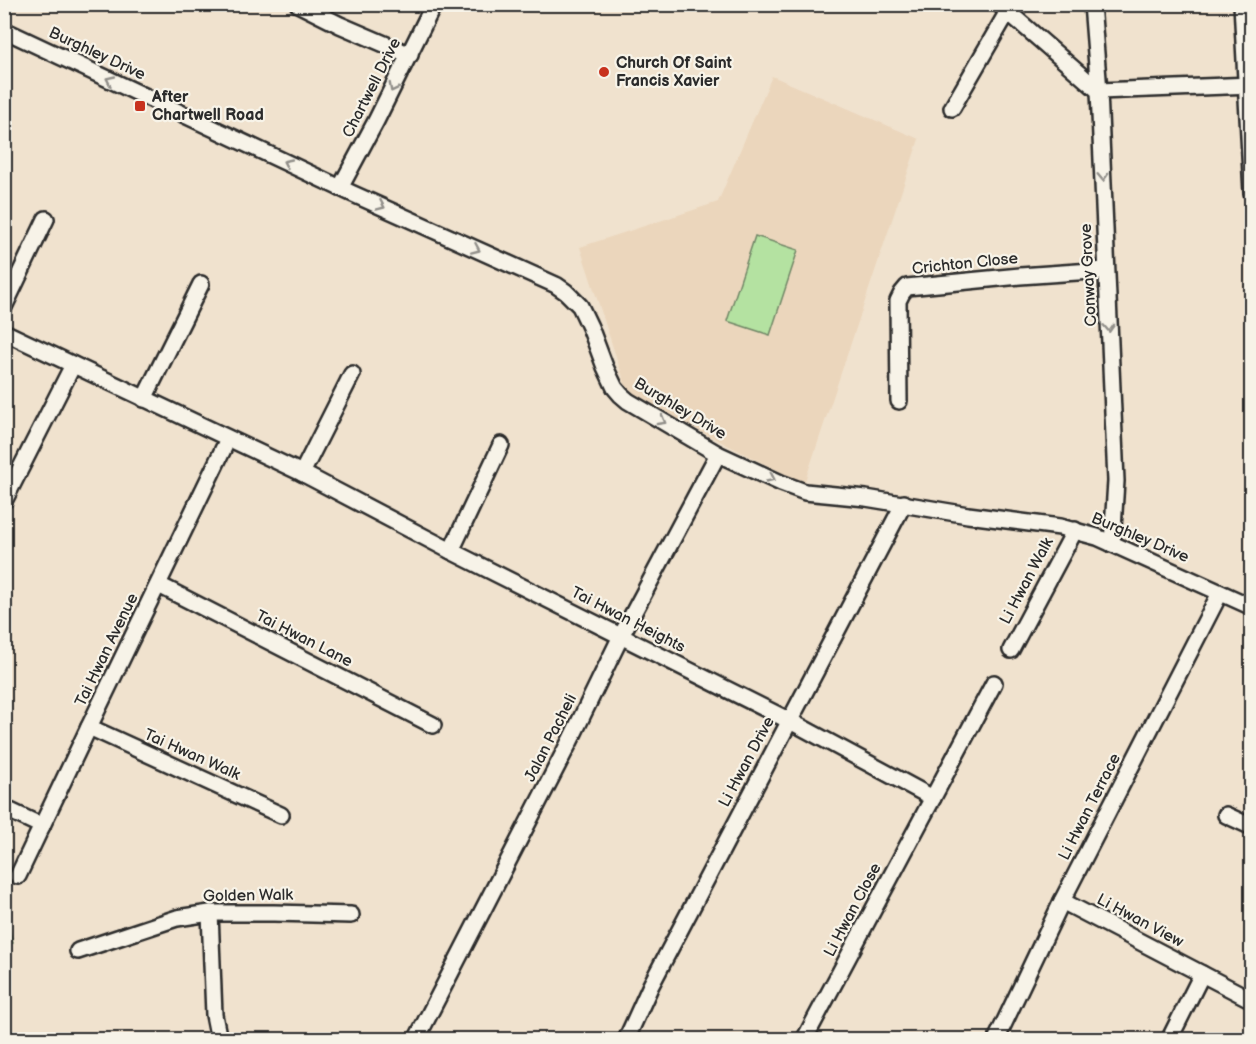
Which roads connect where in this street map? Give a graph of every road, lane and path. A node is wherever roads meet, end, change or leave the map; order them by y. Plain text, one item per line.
1 (298, 4) edge
2 (434, 4) edge
3 (1092, 4) edge
4 (1242, 4) edge
5 (1003, 9) edge
6 (4, 30) edge
7 (410, 55) junction
8 (1249, 85) edge
9 (1099, 91) junction
10 (952, 108) dead end
11 (340, 188) junction
12 (1251, 193) edge
13 (46, 219) dead end
14 (1106, 270) junction
15 (201, 284) dead end
16 (4, 308) edge
17 (4, 332) edge
18 (73, 366) junction
19 (352, 374) dead end
20 (144, 399) junction
21 (898, 400) dead end
22 (228, 439) junction
23 (501, 445) dead end
24 (718, 454) junction
25 (302, 473) junction
26 (4, 501) edge
27 (904, 503) junction
28 (1075, 530) junction
29 (1112, 544) junction
30 (451, 551) junction
31 (159, 585) junction
32 (1220, 593) junction
33 (1251, 607) edge
34 (621, 636) junction
35 (1011, 650) dead end
36 (994, 683) dead end
37 (790, 721) junction
38 (433, 725) dead end
39 (88, 727) junction
40 (933, 798) junction
41 (4, 808) edge
42 (281, 815) dead end
43 (1226, 815) dead end
44 (42, 826) junction
45 (1251, 827) edge
46 (18, 876) dead end
47 (1062, 900) junction
48 (210, 913) junction
49 (351, 915) dead end
50 (78, 951) dead end
51 (1202, 974) junction
52 (1251, 1000) edge
53 (219, 1040) edge
54 (416, 1040) edge
55 (626, 1040) edge
56 (804, 1040) edge
57 (996, 1040) edge
58 (1169, 1040) edge

1 - 7 street
2 - 7 street, Chartwell Drive
3 - 9 street, Conway Grove
4 - 8 street
5 - 9 street
5 - 10 street
11 -> 6 street, Burghley Drive
7 -> 11 street, Chartwell Drive
8 - 9 street
8 - 12 street
9 -> 14 street, Conway Grove
11 -> 24 street, Burghley Drive
13 - 16 street
14 - 21 street, Crichton Close
14 -> 29 street, Conway Grove
15 - 20 street
17 - 18 street, Tai Hwan Heights
18 - 20 street, Tai Hwan Heights
18 - 26 street
19 - 25 street
20 - 22 street, Tai Hwan Heights
22 - 25 street, Tai Hwan Heights
22 - 31 street, Tai Hwan Avenue
23 - 30 street
24 -> 27 street, Burghley Drive
24 - 34 street, Jalan Pacheli
25 - 30 street, Tai Hwan Heights
27 - 28 street, Burghley Drive
27 - 37 street, Li Hwan Drive
28 - 29 street, Burghley Drive
28 - 35 street, Li Hwan Walk
29 - 32 street, Burghley Drive
30 - 34 street, Tai Hwan Heights
31 - 38 street, Tai Hwan Lane
31 - 39 street, Tai Hwan Avenue
32 - 33 street, Burghley Drive
32 - 47 street, Li Hwan Terrace
34 - 37 street, Tai Hwan Heights
34 - 54 street, Jalan Pacheli
36 - 40 street, Li Hwan Close
37 - 40 street
37 - 55 street, Li Hwan Drive
39 - 42 street, Tai Hwan Walk
39 - 44 street, Tai Hwan Avenue
40 - 56 street, Li Hwan Close
41 - 44 street
43 - 45 street
44 - 46 street, Tai Hwan Avenue
47 - 51 street, Li Hwan View
47 - 57 street, Li Hwan Terrace
48 - 49 street, Golden Walk
48 - 50 street, Golden Walk
48 - 53 street
51 - 52 street, Li Hwan View
51 - 58 street

